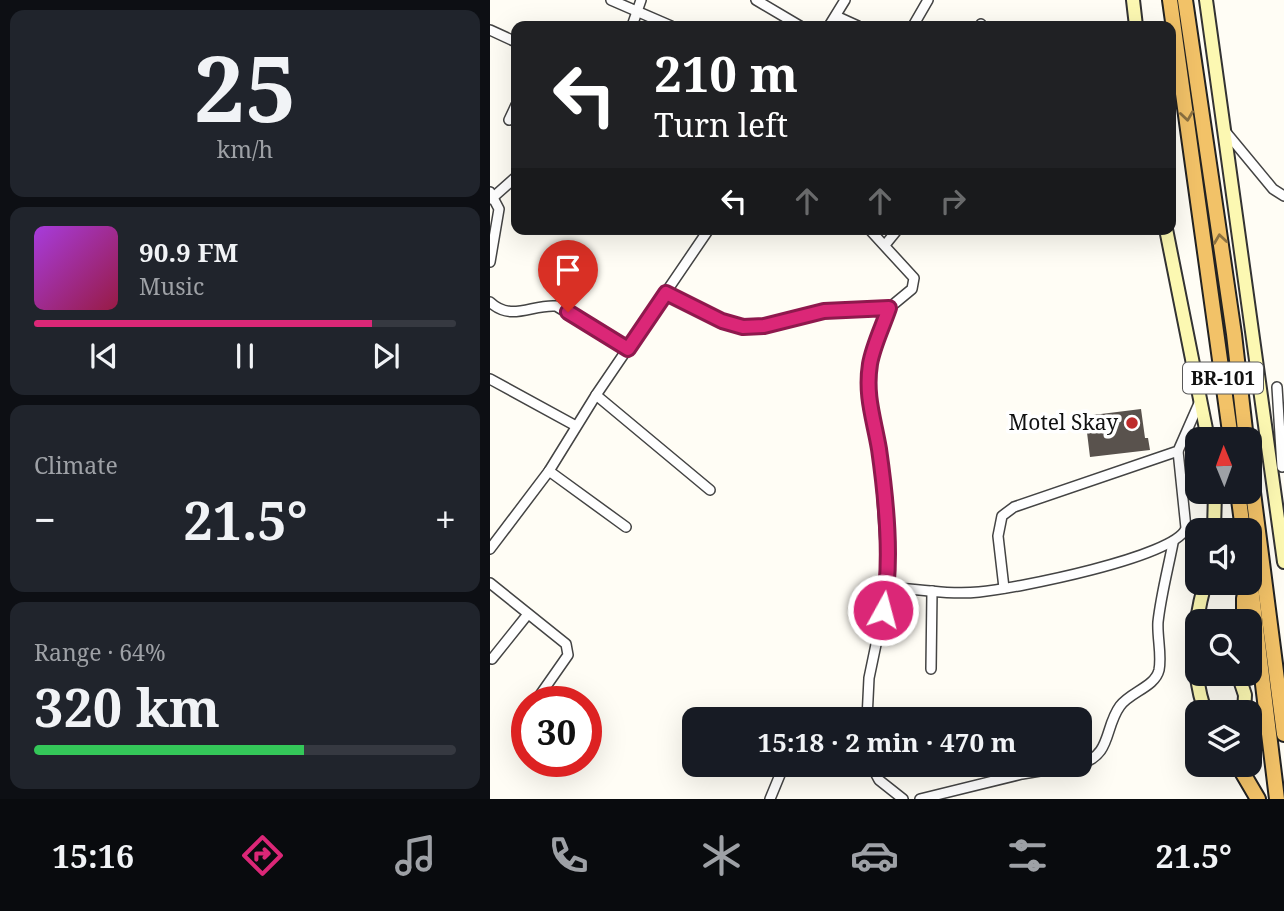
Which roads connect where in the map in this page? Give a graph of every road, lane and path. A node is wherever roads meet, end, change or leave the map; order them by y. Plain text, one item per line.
1 (611, 0) edge
2 (641, 0) edge
3 (845, 0) edge
4 (928, 0) edge
5 (1133, 0) edge
6 (1170, 0) edge
7 (1185, 0) edge
8 (1206, 0) edge
9 (762, 1) edge
10 (638, 11) junction
11 (836, 16) junction
12 (634, 21) edge
13 (660, 21) edge
14 (792, 21) edge
15 (833, 21) edge
16 (847, 21) edge
17 (916, 21) edge
18 (1135, 21) edge
19 (1173, 21) edge
20 (490, 30) edge
21 (511, 40) edge
22 (1176, 43) edge
23 (511, 116) edge
24 (509, 120) dead end
25 (1225, 131) junction
26 (511, 181) edge
27 (492, 196) edge
28 (1284, 196) edge
29 (705, 235) edge
30 (875, 235) edge
31 (893, 235) edge
32 (1167, 235) edge
33 (885, 245) junction
34 (490, 262) edge
35 (666, 293) junction
36 (490, 302) edge
37 (889, 308) junction
38 (628, 349) junction
39 (490, 379) edge
40 (1277, 387) dead end
41 (596, 395) junction
42 (1201, 400) junction
43 (576, 426) junction
44 (1206, 427) edge
45 (1229, 427) edge
46 (1245, 427) edge
47 (1178, 451) junction
48 (1279, 467) edge
49 (549, 471) junction
50 (710, 491) dead end
51 (1254, 504) edge
52 (626, 527) dead end
53 (1173, 543) junction
54 (490, 550) edge
55 (1284, 562) edge
56 (490, 583) edge
57 (888, 587) junction
58 (1004, 588) junction
59 (932, 590) junction
60 (1202, 595) edge
61 (1252, 595) edge
62 (1200, 602) junction
63 (1203, 609) edge
64 (528, 614) junction
65 (492, 659) dead end
66 (1273, 659) junction
67 (931, 669) dead end
68 (1284, 673) edge
69 (546, 686) edge
70 (1203, 700) edge
71 (868, 707) edge
72 (1284, 734) edge
73 (1092, 759) edge
74 (779, 777) edge
75 (877, 777) edge
76 (1010, 777) edge
77 (1244, 777) edge
78 (770, 799) edge
79 (903, 799) edge
80 (920, 799) edge
81 (1258, 799) edge
82 (1277, 799) edge

1 - 10 street
2 - 10 street
3 - 11 street
4 - 17 street
5 - 18 main road
6 -> 19 highway, BR-101
46 -> 7 highway, BR-101
8 - 25 main road
9 - 14 street
10 - 12 street
10 - 13 street
11 - 15 street
11 - 16 street
20 - 21 street
22 -> 45 highway, BR-101
23 - 24 street
25 - 28 street
25 - 48 main road
26 - 27 street
27 - 34 street
29 - 35 street
30 - 33 street
31 - 33 street
32 - 42 main road
33 - 37 street
35 - 37 street
35 - 38 street
36 - 38 street
37 - 57 street
38 - 41 street
39 - 43 street
40 - 48 street
41 - 43 street
41 - 50 street
42 - 44 main road
42 - 47 street
43 - 49 street
47 - 53 street
47 - 58 street
48 - 55 main road
49 - 52 street
49 - 54 street
51 - 66 highway
53 - 58 street
53 - 73 street
56 - 64 street
57 - 59 street
57 - 71 street
58 - 59 street
59 - 67 street
60 - 62 main road
61 - 82 highway
62 - 63 main road
62 - 70 main road
64 - 65 street
64 - 69 street
66 - 68 highway
66 - 72 highway
74 - 78 street
75 - 79 street
76 - 80 street
77 - 81 highway

